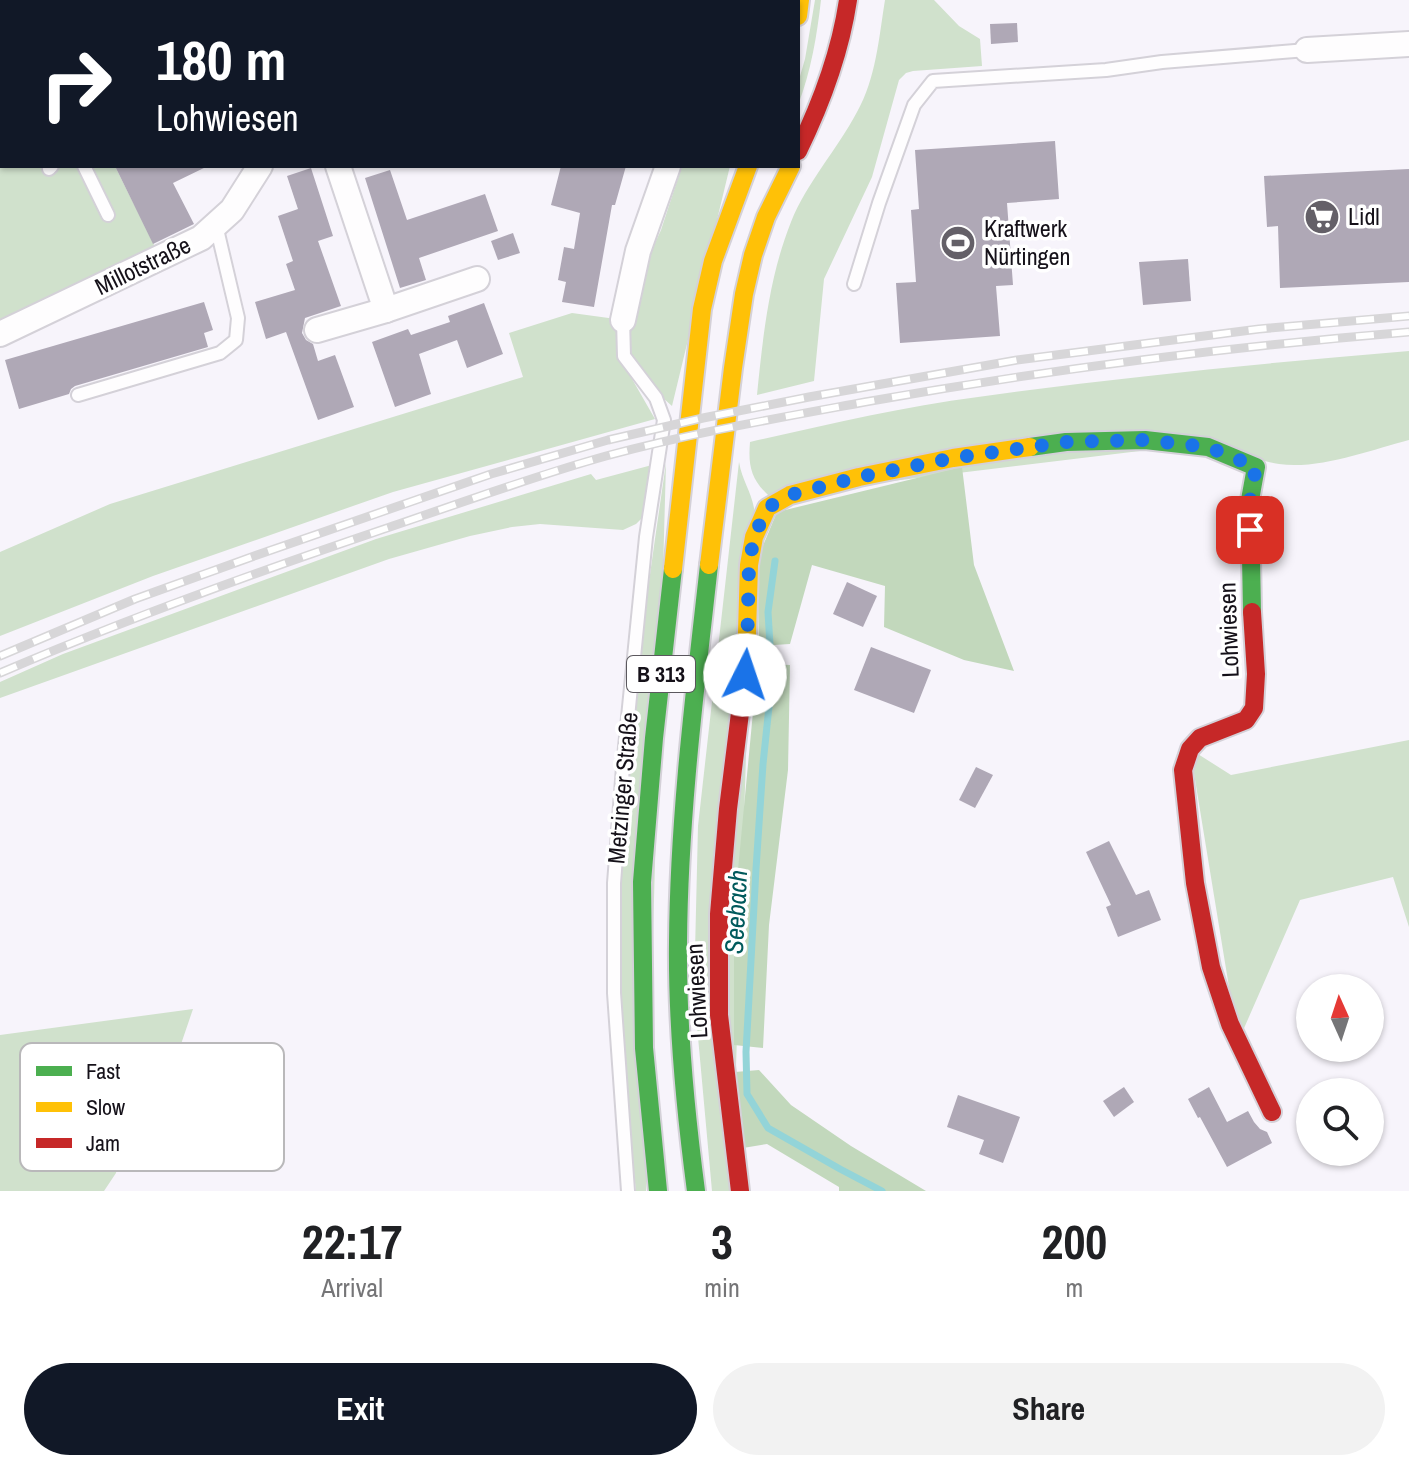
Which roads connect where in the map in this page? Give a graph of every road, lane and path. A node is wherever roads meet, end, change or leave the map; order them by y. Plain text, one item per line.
1 (848, 1) edge
2 (1409, 44) edge
3 (1307, 50) joint
4 (800, 147) edge
5 (85, 168) edge
6 (259, 168) edge
7 (339, 168) edge
8 (667, 168) edge
9 (747, 168) edge
10 (790, 168) edge
11 (108, 215) dead end
12 (216, 225) junction
13 (477, 279) dead end
14 (854, 284) dead end
15 (386, 310) junction
16 (623, 320) joint
17 (317, 330) dead end
18 (0, 334) edge
19 (78, 395) dead end
20 (1272, 1112) dead end
21 (628, 1191) edge
22 (658, 1191) edge
23 (696, 1191) edge
24 (740, 1191) edge

1 - 4 main road
2 - 3 street
3 - 14 lane
5 - 11 lane
6 - 12 street, Millotstraße
7 - 15 street
8 - 16 street, Metzinger Straße
9 - 22 main road, Metzinger Straße / B 313
10 - 23 main road, B 313
12 - 18 street, Millotstraße
12 - 19 lane
13 - 15 street
15 - 17 street
16 - 21 lane, Metzinger Straße
20 - 24 main road, Lohwiesen

